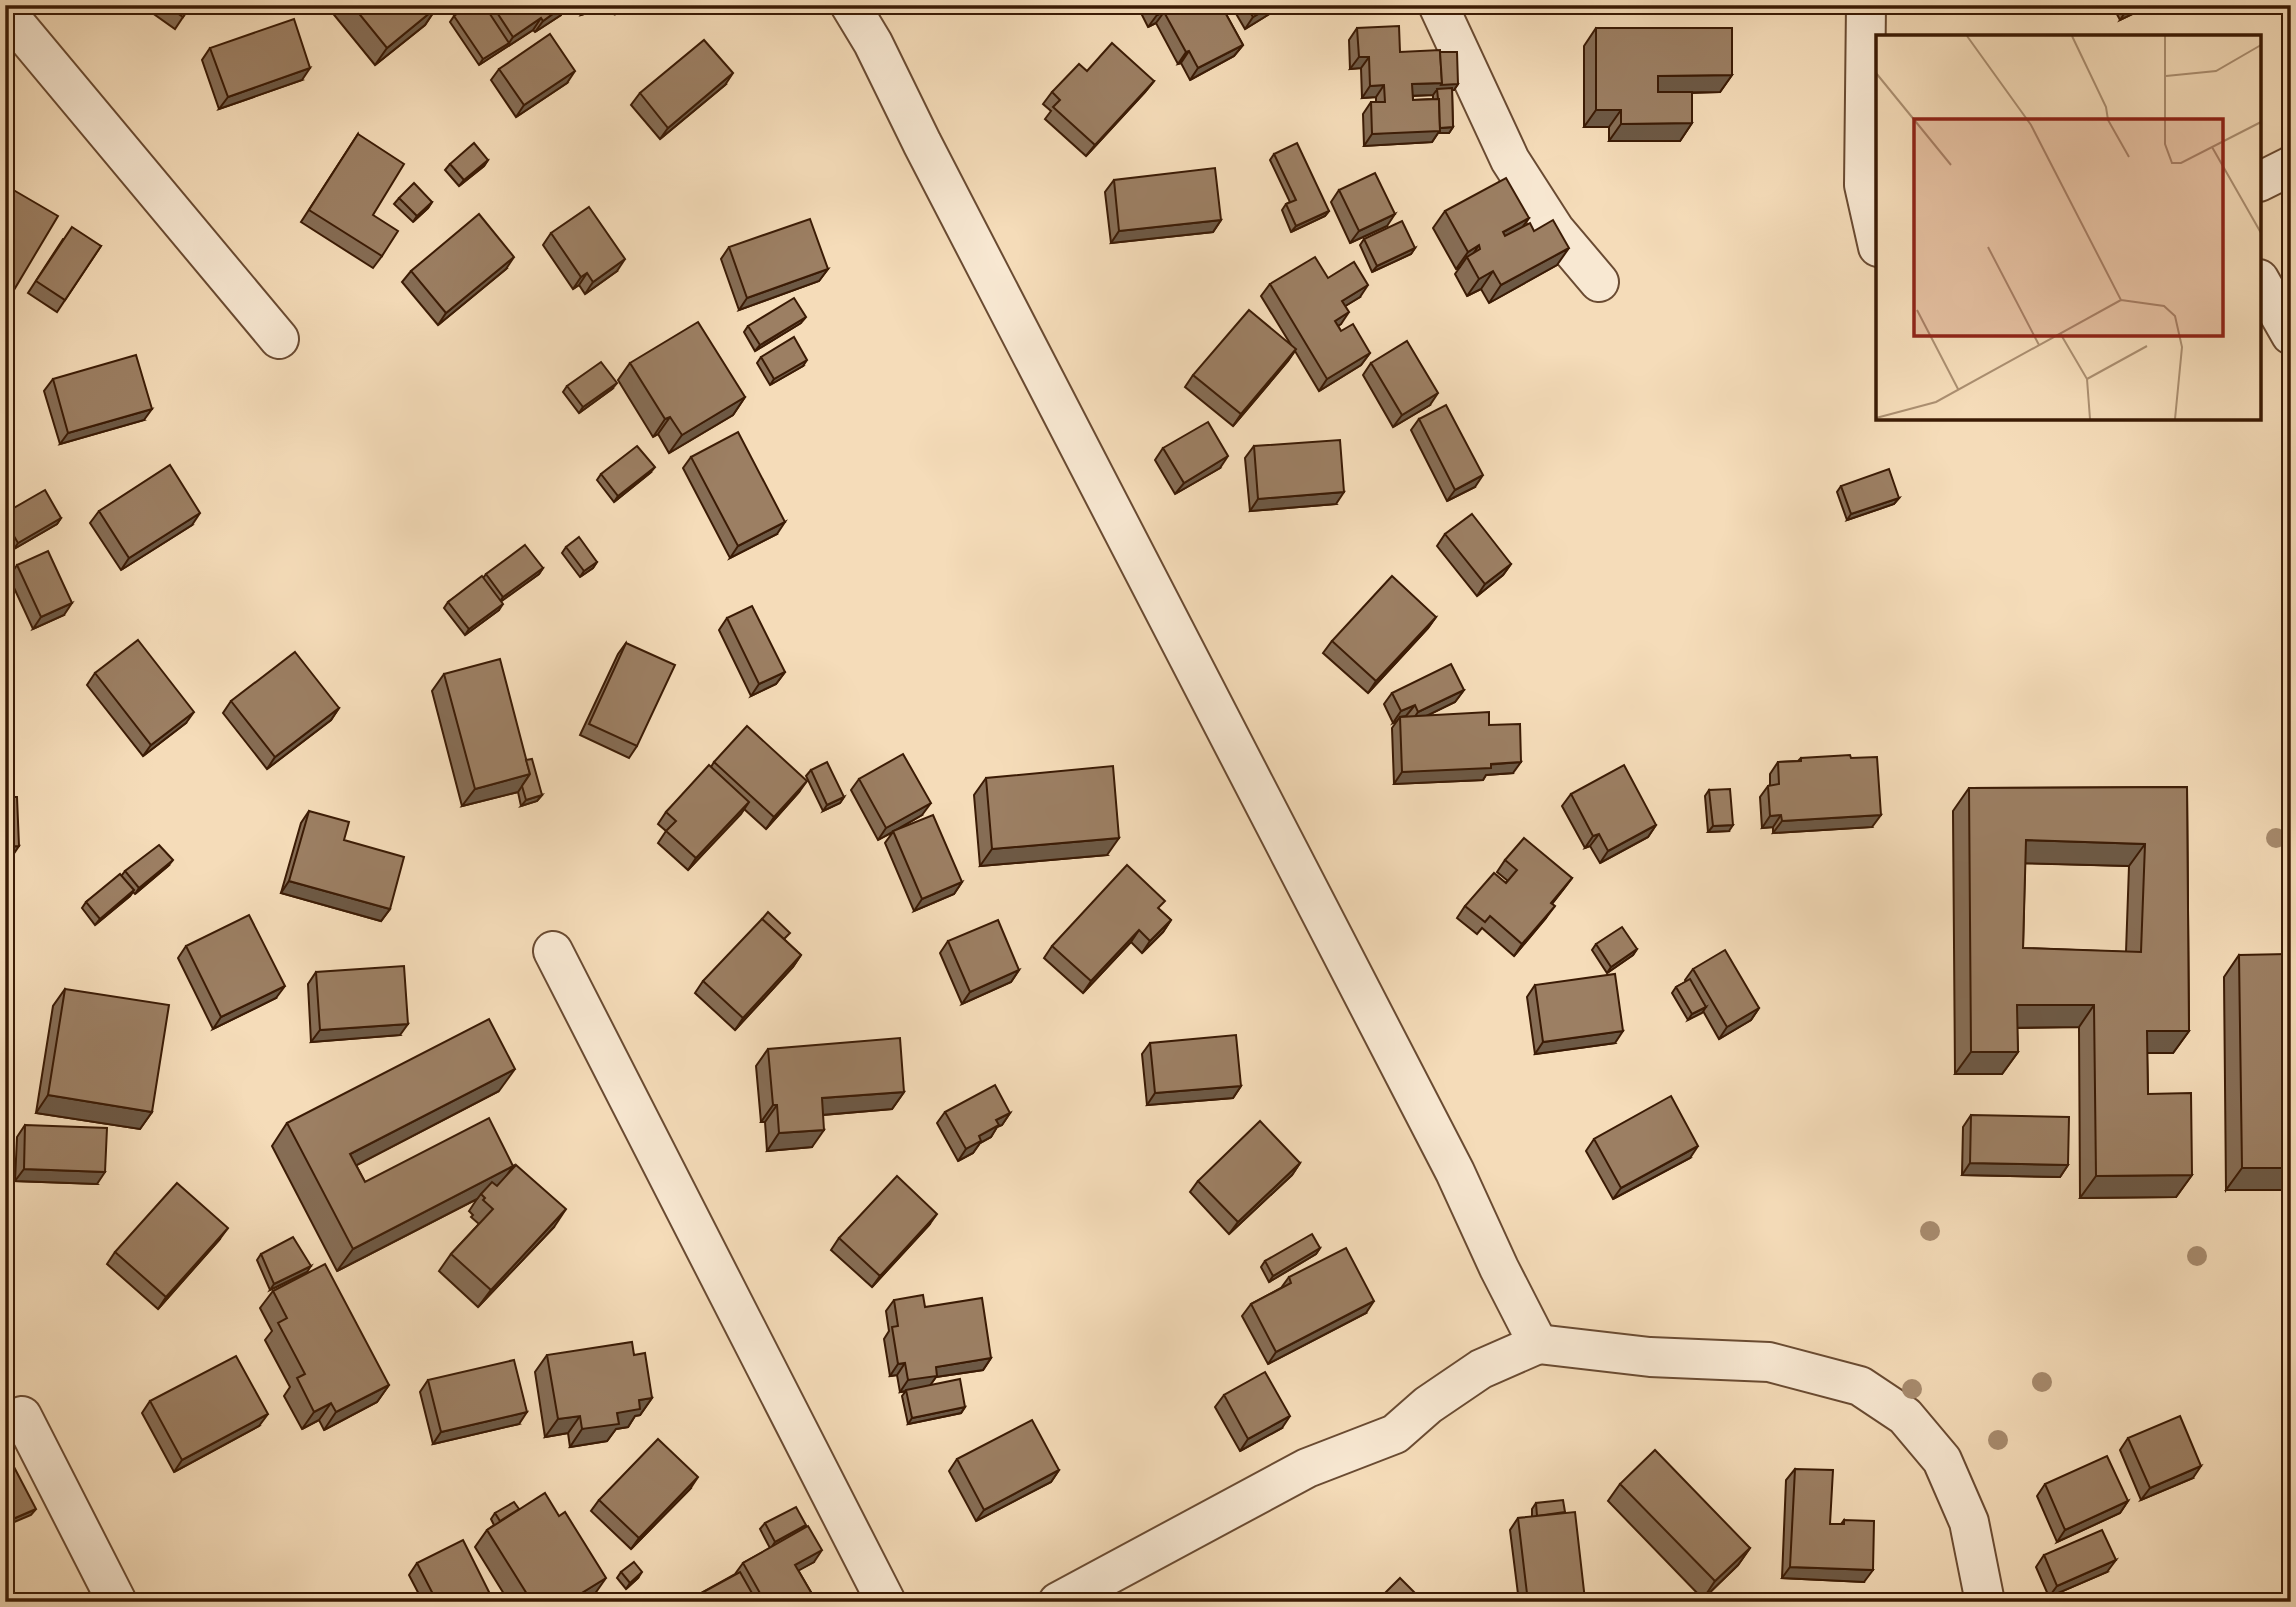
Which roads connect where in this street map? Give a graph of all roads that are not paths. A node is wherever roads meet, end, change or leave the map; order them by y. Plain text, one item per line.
1 (850, 5) edge
2 (1438, 5) edge
3 (1866, 5) edge
4 (5, 11) edge
5 (2291, 166) edge
6 (2261, 181) edge
7 (1876, 238) edge
8 (1599, 282) dead end
9 (2261, 282) edge
10 (2291, 335) edge
11 (279, 339) dead end
12 (553, 951) dead end
13 (1538, 1344) junction
14 (22, 1416) dead end
15 (1081, 1596) edge
16 (117, 1602) edge
17 (886, 1602) edge
18 (1985, 1602) edge

1 - 13 street
2 - 8 street
3 - 7 street
4 - 11 street
5 - 6 street
9 - 10 street
12 - 17 street
13 - 15 street
13 - 18 street
14 - 16 street

